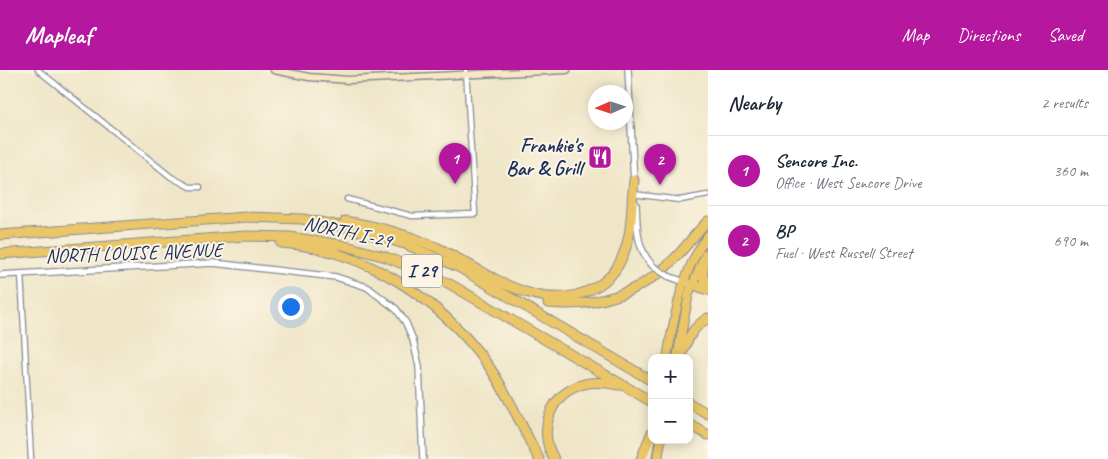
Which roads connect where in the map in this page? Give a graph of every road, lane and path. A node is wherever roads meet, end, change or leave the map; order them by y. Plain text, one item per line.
1 (38, 70) edge
2 (274, 70) edge
3 (567, 70) edge
4 (628, 70) edge
5 (466, 72) edge
6 (634, 180) joint
7 (200, 187) dead end
8 (634, 194) junction
9 (708, 195) edge
10 (347, 199) dead end
11 (302, 219) junction
12 (708, 221) edge
13 (0, 235) edge
14 (708, 235) edge
15 (193, 240) junction
16 (707, 253) edge
17 (0, 254) edge
18 (21, 274) junction
19 (471, 274) junction
20 (0, 275) edge
21 (687, 283) junction
22 (708, 286) edge
23 (708, 290) edge
24 (708, 318) edge
25 (668, 354) edge
26 (678, 354) edge
27 (680, 354) edge
28 (648, 379) edge
29 (625, 386) junction
30 (648, 400) edge
31 (693, 403) edge
32 (693, 404) edge
33 (708, 409) edge
34 (708, 414) edge
35 (693, 426) edge
36 (708, 435) edge
37 (648, 442) edge
38 (651, 444) edge
39 (660, 444) edge
40 (31, 459) edge
41 (423, 459) edge
42 (539, 459) edge
43 (554, 459) edge
44 (641, 459) edge
45 (648, 459) edge
46 (658, 459) edge

1 - 7 street
2 - 5 main road
3 - 5 main road
4 - 6 street
5 - 10 street
6 - 8 highway
8 - 9 street
8 - 11 highway
8 - 21 street, bridge
11 - 13 highway, NORTH I-29 / I 29
11 - 19 highway, NORTH I-29 / I 29
12 - 19 highway
14 - 21 highway
15 - 17 highway, NORTH I-29 / I 29
15 - 29 highway, NORTH I-29 / I 29
15 - 42 highway
16 - 21 highway
16 - 22 highway
18 - 20 street, NORTH LOUISE AVENUE
18 - 40 street
18 - 41 street, NORTH LOUISE AVENUE
19 - 28 highway, NORTH I-29 / I 29
21 - 23 highway
21 - 25 highway
21 - 26 highway
24 - 27 highway
29 - 30 highway, NORTH I-29 / I 29
29 - 43 highway
31 - 33 highway
32 - 34 highway
35 - 36 highway
37 - 44 highway
38 - 45 main road
39 - 46 highway

